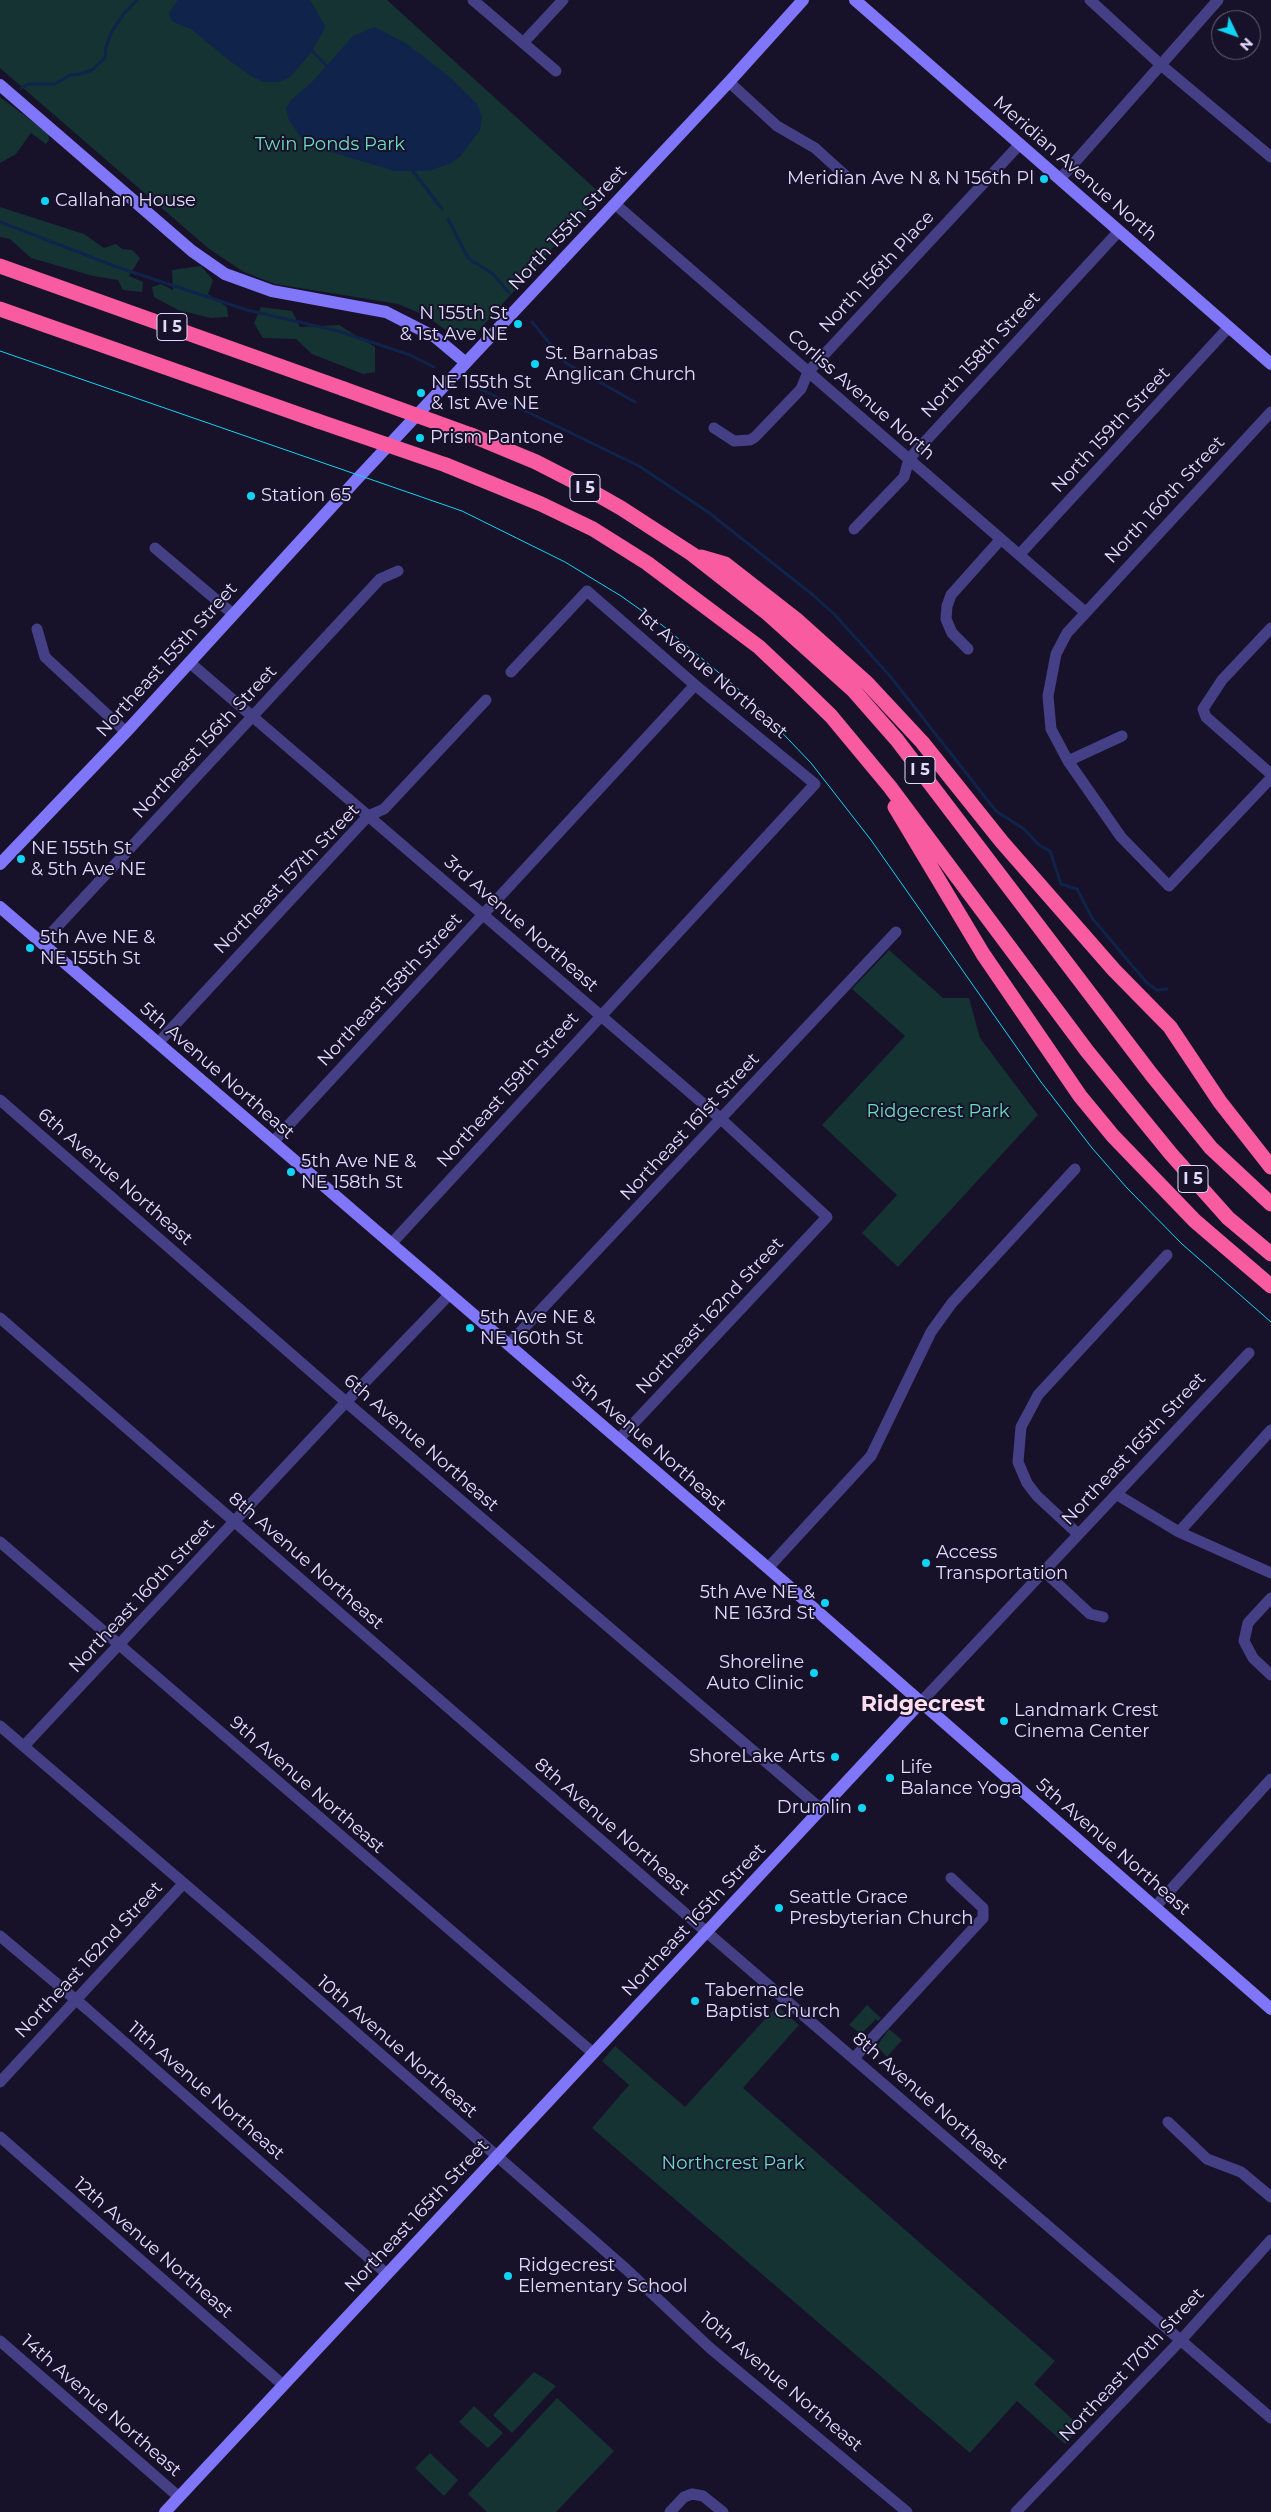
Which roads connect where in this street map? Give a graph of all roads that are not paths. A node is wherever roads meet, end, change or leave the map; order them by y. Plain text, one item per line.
1 (473, 0) edge
2 (563, 0) edge
3 (803, 0) edge
4 (855, 0) edge
5 (1090, 0) edge
6 (1218, 0) edge
7 (523, 43) junction
8 (1161, 65) junction
9 (556, 71) dead end
10 (729, 82) junction
11 (0, 85) edge
12 (1020, 144) junction
13 (1271, 157) edge
14 (847, 177) dead end
15 (1060, 179) junction
16 (615, 204) junction
17 (1119, 231) junction
18 (0, 266) edge
19 (0, 309) edge
20 (1228, 328) junction
21 (466, 363) junction
22 (1271, 364) edge
23 (808, 372) junction
24 (1271, 412) edge
25 (714, 428) dead end
26 (909, 459) junction
27 (358, 478) joint
28 (854, 529) dead end
29 (1001, 539) junction
30 (155, 548) dead end
31 (692, 554) junction
32 (1019, 555) junction
33 (398, 571) dead end
34 (1085, 612) junction
35 (233, 614) junction
36 (1271, 628) edge
37 (37, 629) dead end
38 (968, 649) dead end
39 (190, 662) junction
40 (511, 672) dead end
41 (695, 685) junction
42 (486, 700) dead end
43 (252, 716) junction
44 (126, 732) junction
45 (1122, 736) dead end
46 (863, 754) junction
47 (1068, 761) junction
48 (1271, 776) edge
49 (815, 784) joint
50 (368, 816) junction
51 (0, 864) edge
52 (0, 907) edge
53 (483, 916) junction
54 (896, 932) dead end
55 (42, 942) junction
56 (600, 1016) junction
57 (158, 1043) junction
58 (0, 1100) edge
59 (720, 1120) junction
60 (274, 1142) junction
61 (1271, 1168) edge
62 (1075, 1169) dead end
63 (1271, 1204) edge
64 (826, 1216) joint
65 (391, 1244) junction
66 (1271, 1254) edge
67 (1167, 1255) dead end
68 (1271, 1286) edge
69 (449, 1295) junction
70 (0, 1318) edge
71 (508, 1345) junction
72 (1249, 1353) dead end
73 (346, 1402) junction
74 (1271, 1430) edge
75 (618, 1440) junction
76 (1116, 1494) junction
77 (235, 1522) junction
78 (1179, 1532) junction
79 (1078, 1534) junction
80 (0, 1542) edge
81 (768, 1568) junction
82 (1044, 1572) junction
83 (1271, 1573) edge
84 (1271, 1598) edge
85 (1103, 1617) dead end
86 (119, 1646) junction
87 (1271, 1675) edge
88 (921, 1702) junction
89 (0, 1726) edge
90 (24, 1746) junction
91 (1271, 1779) edge
92 (821, 1810) junction
93 (951, 1878) dead end
94 (183, 1884) junction
95 (1155, 1907) junction
96 (706, 1932) junction
97 (0, 1936) edge
98 (77, 2001) junction
99 (1271, 2009) edge
100 (593, 2053) junction
101 (854, 2058) junction
102 (0, 2082) edge
103 (1168, 2122) dead end
104 (0, 2137) edge
105 (496, 2157) junction
106 (1271, 2198) edge
107 (1271, 2240) edge
108 (386, 2274) junction
109 (1182, 2339) junction
110 (0, 2341) edge
111 (283, 2385) junction
112 (1271, 2418) edge
113 (179, 2497) junction
114 (165, 2512) edge
115 (670, 2512) edge
116 (723, 2512) edge
117 (907, 2512) edge
118 (1016, 2512) edge

1 - 7 street
2 - 7 street
3 - 10 street, North 155th Street
4 - 12 street, Meridian Avenue North
5 - 8 street
6 - 8 street
7 - 9 street
8 - 13 street
8 - 15 street
10 - 14 street
10 - 16 street, North 155th Street
11 - 21 street
12 - 15 street, Meridian Avenue North
12 - 23 street, North 156th Place
15 - 17 street, Meridian Avenue North
16 - 21 street, North 155th Street
16 - 23 street, Corliss Avenue North
17 - 20 street, Meridian Avenue North
17 - 26 street, North 158th Street
18 - 31 highway, I 5, bridge
19 - 46 highway, I 5, bridge
20 - 22 street, Meridian Avenue North
20 - 32 street, North 159th Street
21 - 27 street, North 155th Street
23 - 25 street, North 156th Place
23 - 26 street, Corliss Avenue North
24 - 34 street, North 160th Street
26 - 28 street, North 158th Street
26 - 29 street, Corliss Avenue North
27 - 35 street, Northeast 155th Street
29 - 32 street, Corliss Avenue North
29 - 38 street
30 - 35 street
31 - 61 highway
31 - 63 highway, I 5
32 - 34 street, Corliss Avenue North
33 - 43 street, Northeast 156th Street
34 - 47 street, North 160th Street
35 - 39 street, Northeast 155th Street
36 - 48 street
37 - 44 street
39 - 43 street, 3rd Avenue Northeast
39 - 44 street, Northeast 155th Street
40 - 41 street, 1st Avenue Northeast
41 - 49 street, 1st Avenue Northeast
41 - 53 street, Northeast 158th Street
42 - 50 street, Northeast 157th Street
43 - 50 street, 3rd Avenue Northeast
43 - 55 street, Northeast 156th Street
44 - 51 street, Northeast 155th Street
45 - 47 street
46 - 66 highway, I 5
46 - 68 highway
47 - 48 street, North 160th Street
49 - 56 street, Northeast 159th Street
50 - 53 street, 3rd Avenue Northeast
50 - 57 street, Northeast 157th Street
52 - 55 street, 5th Avenue Northeast
53 - 56 street, 3rd Avenue Northeast
53 - 60 street, Northeast 158th Street
54 - 59 street, Northeast 161st Street
55 - 57 street, 5th Avenue Northeast
56 - 59 street, 3rd Avenue Northeast
56 - 65 street, Northeast 159th Street
57 - 60 street, 5th Avenue Northeast
58 - 73 street, 6th Avenue Northeast
59 - 64 street, 3rd Avenue Northeast
59 - 71 street, Northeast 161st Street
60 - 65 street, 5th Avenue Northeast
62 - 81 street
64 - 75 street, Northeast 162nd Street
65 - 69 street, 5th Avenue Northeast
67 - 79 street
69 - 71 street, 5th Avenue Northeast
69 - 73 street, Northeast 160th Street
70 - 77 street, 8th Avenue Northeast
71 - 75 street, 5th Avenue Northeast
72 - 76 street, Northeast 165th Street
73 - 77 street, Northeast 160th Street
73 - 92 street, 6th Avenue Northeast
74 - 78 street
75 - 81 street, 5th Avenue Northeast
76 - 78 street
76 - 79 street, Northeast 165th Street
77 - 86 street, Northeast 160th Street
77 - 96 street, 8th Avenue Northeast
78 - 83 street
79 - 82 street, Northeast 165th Street
80 - 86 street, 9th Avenue Northeast
81 - 88 street, 5th Avenue Northeast
82 - 85 street
82 - 88 street, Northeast 165th Street
84 - 87 street
86 - 90 street, Northeast 160th Street
86 - 100 street, 9th Avenue Northeast
88 - 92 street, Northeast 165th Street
88 - 95 street, 5th Avenue Northeast
89 - 90 street, 10th Avenue Northeast
90 - 94 street, 10th Avenue Northeast
91 - 95 street
92 - 96 street, Northeast 165th Street
93 - 101 street
94 - 98 street, Northeast 162nd Street
94 - 105 street, 10th Avenue Northeast
95 - 99 street, 5th Avenue Northeast
96 - 100 street, Northeast 165th Street
96 - 101 street, 8th Avenue Northeast
97 - 98 street, 11th Avenue Northeast
98 - 102 street, Northeast 162nd Street
98 - 108 street, 11th Avenue Northeast
100 - 105 street, Northeast 165th Street
101 - 109 street, 8th Avenue Northeast
103 - 106 street
104 - 111 street, 12th Avenue Northeast
105 - 108 street, Northeast 165th Street
105 - 117 street, 10th Avenue Northeast
107 - 109 street, Northeast 170th Street
108 - 111 street, Northeast 165th Street
109 - 112 street, 8th Avenue Northeast
109 - 118 street, Northeast 170th Street
110 - 113 street, 14th Avenue Northeast
111 - 113 street, Northeast 165th Street
113 - 114 street, Northeast 165th Street
115 - 116 street

